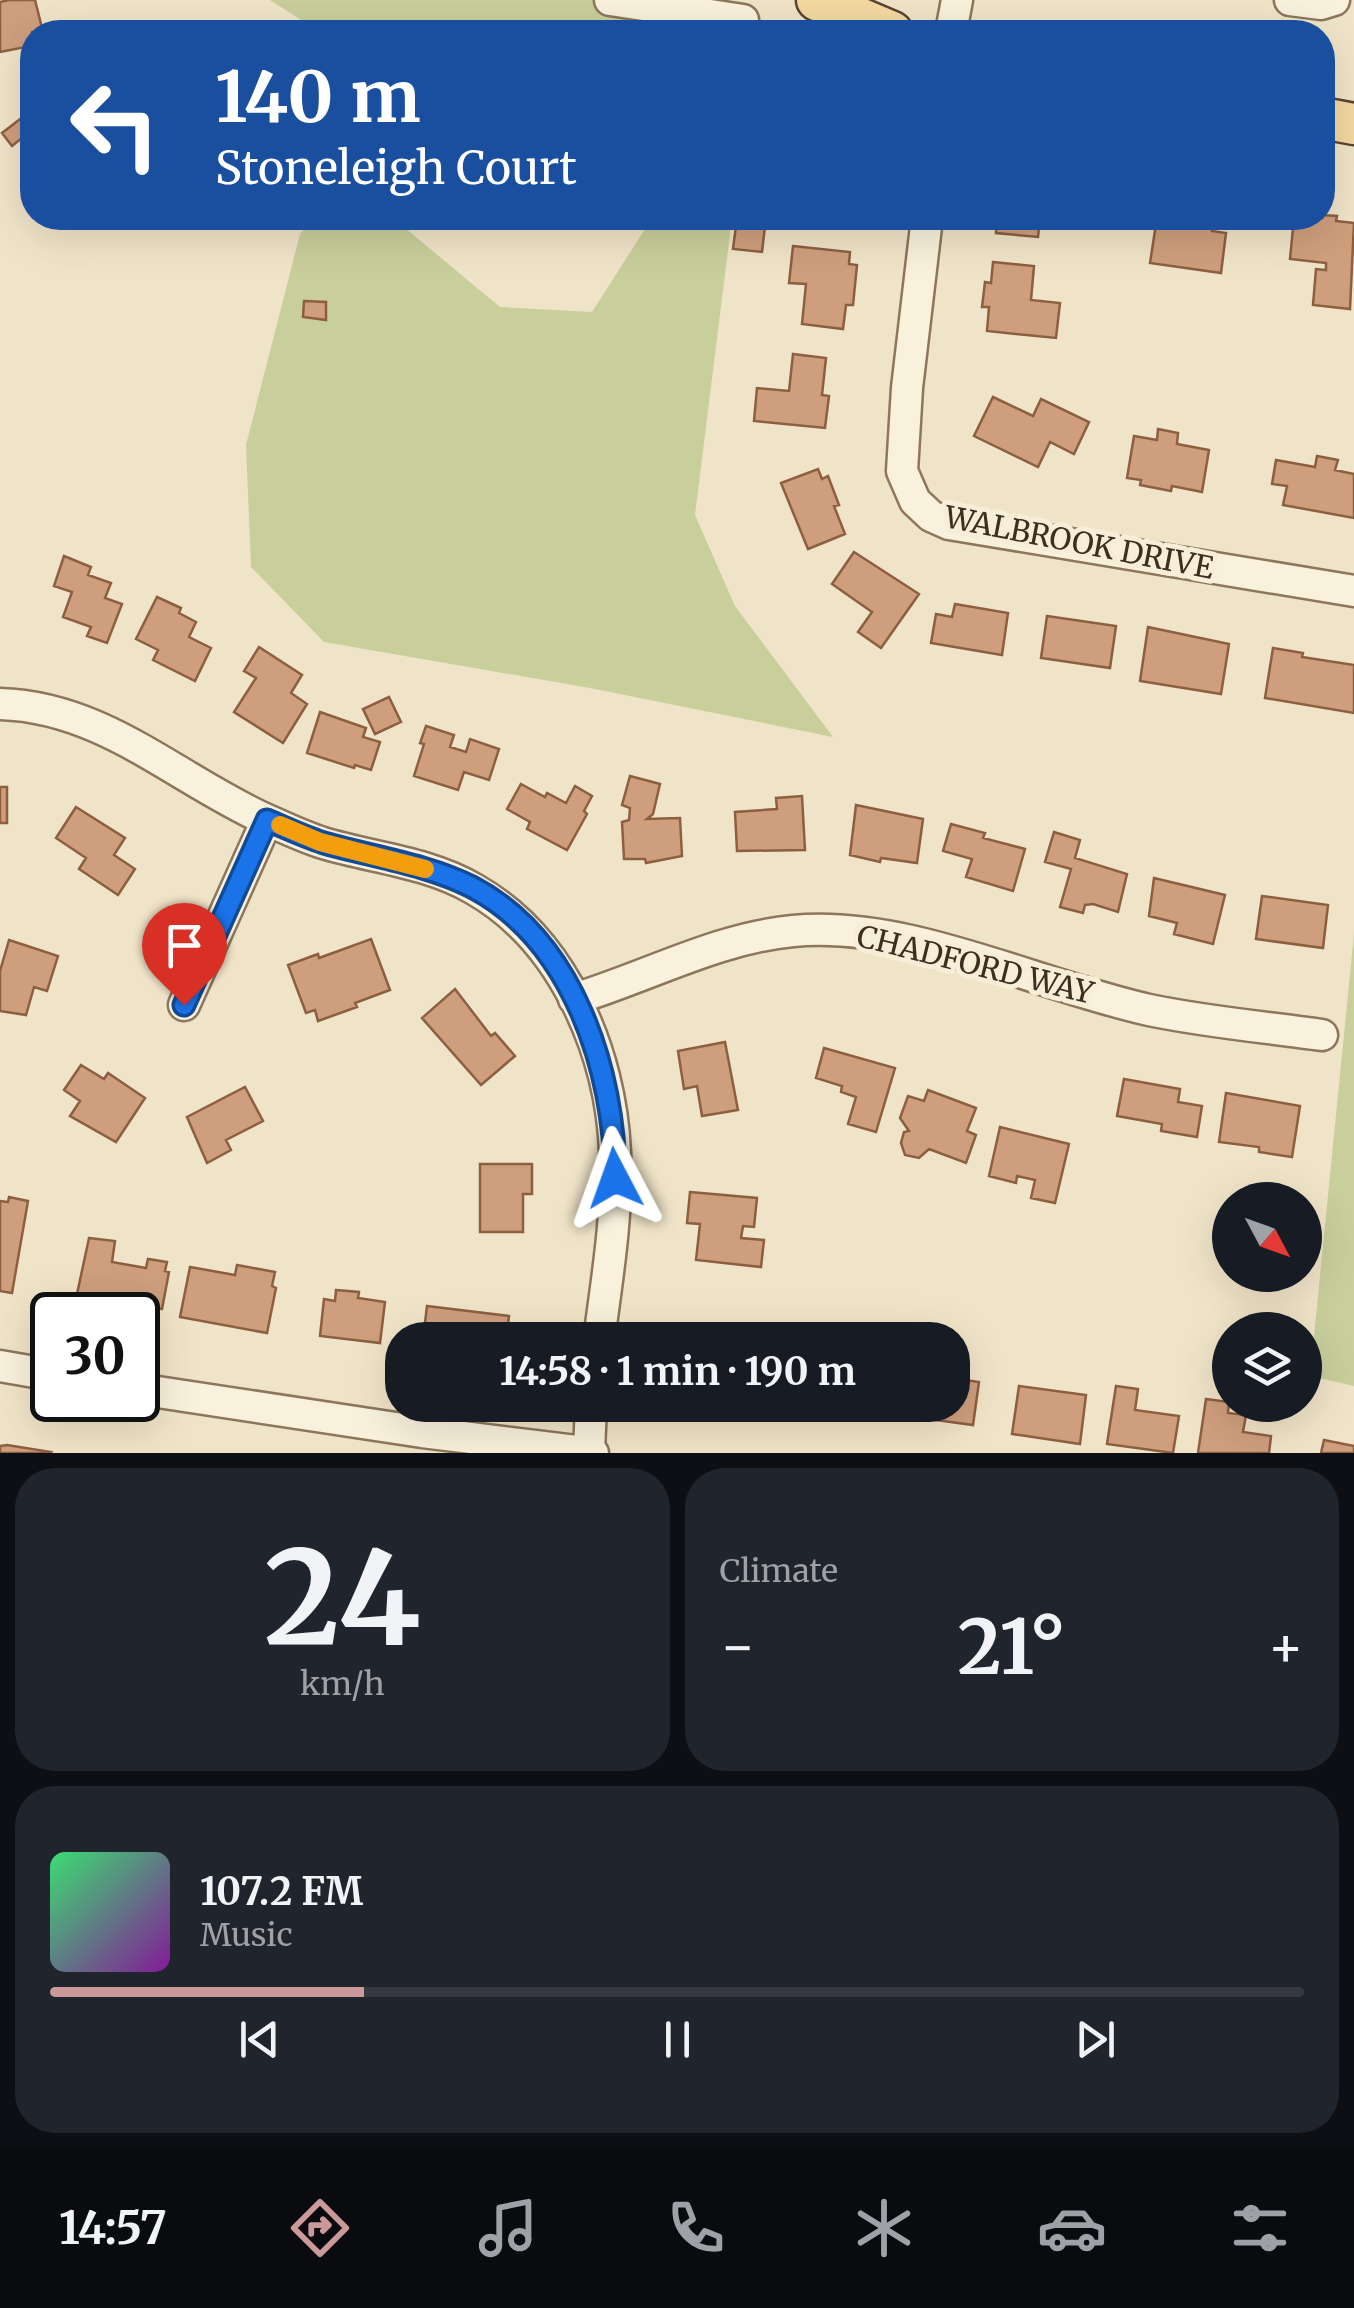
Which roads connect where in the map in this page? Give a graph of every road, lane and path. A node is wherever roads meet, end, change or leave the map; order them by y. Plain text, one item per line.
1 (610, 0) edge
2 (818, 0) edge
3 (1291, 0) edge
4 (1334, 0) edge
5 (743, 20) dead end
6 (864, 20) edge
7 (927, 230) edge
8 (1354, 591) edge
9 (0, 704) edge
10 (267, 820) junction
11 (574, 999) junction
12 (184, 1005) dead end
13 (1322, 1034) dead end
14 (601, 1322) edge
15 (0, 1366) edge
16 (30, 1371) edge
17 (160, 1392) edge
18 (591, 1422) edge
19 (591, 1453) edge

1 - 5 street
2 - 6 main road
3 - 4 street
7 - 8 street, WALBROOK DRIVE
9 - 10 street
10 - 11 street
10 - 12 street
11 - 13 street, CHADFORD WAY
11 - 14 street
15 - 16 street
17 - 19 street
18 - 19 street

